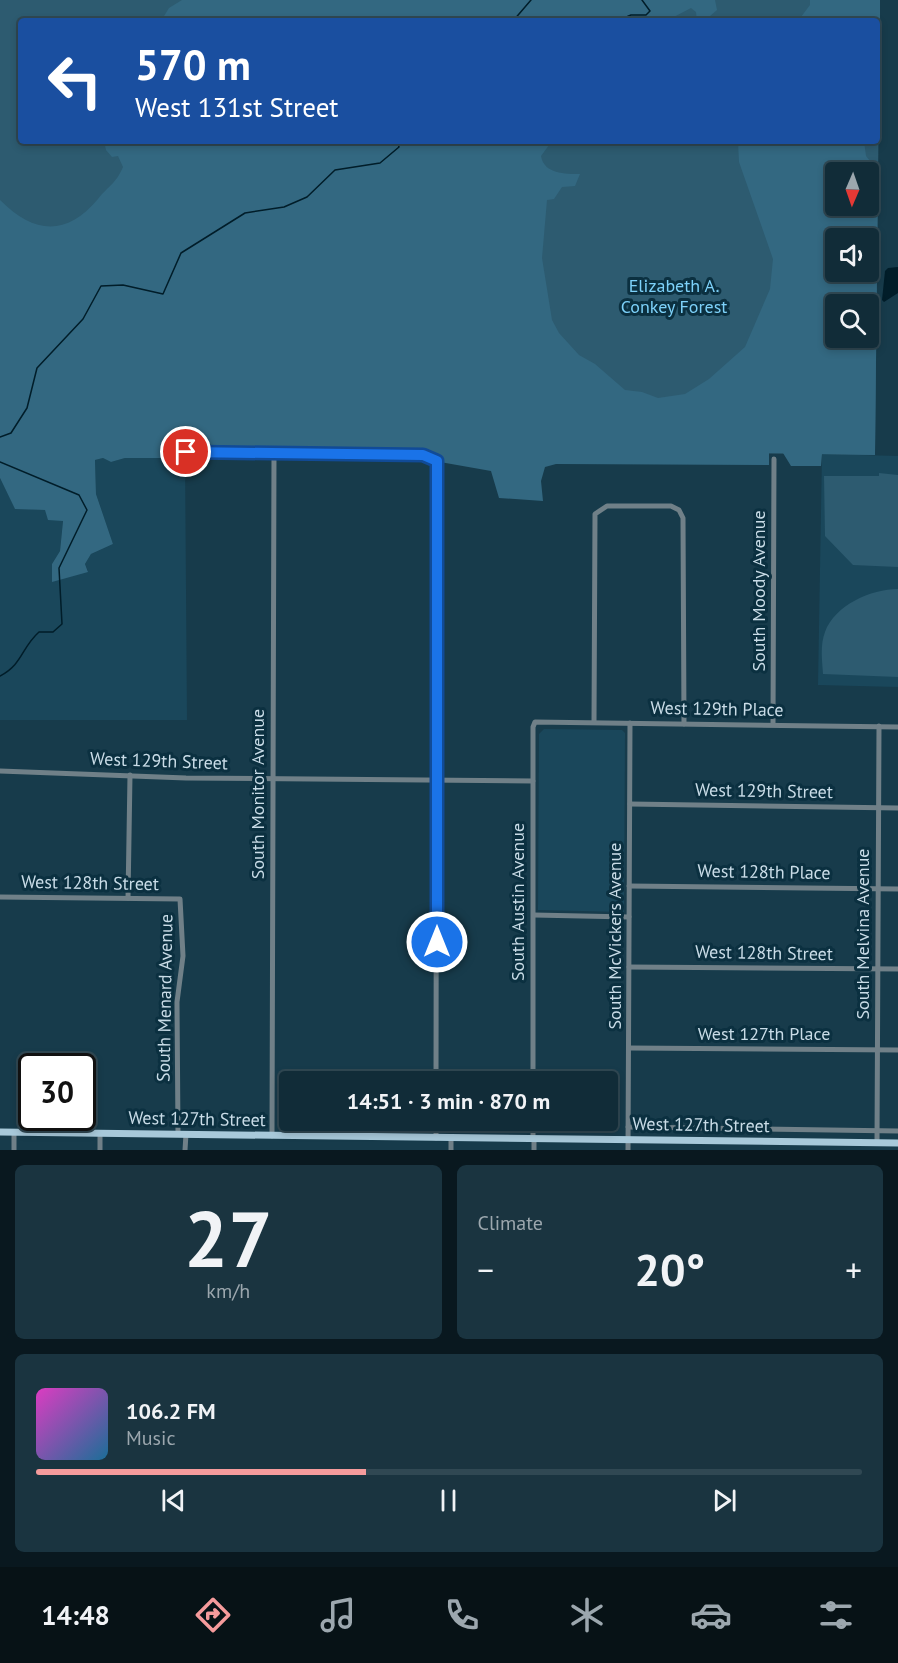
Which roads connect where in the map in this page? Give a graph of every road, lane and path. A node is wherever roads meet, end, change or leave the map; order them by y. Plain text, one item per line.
1 (186, 452) dead end
2 (274, 453) junction
3 (774, 459) dead end
4 (535, 722) joint
5 (594, 722) junction
6 (630, 723) junction
7 (684, 724) junction
8 (773, 724) junction
9 (879, 726) junction
10 (898, 727) edge
11 (0, 771) edge
12 (130, 775) junction
13 (272, 779) junction
14 (437, 780) junction
15 (533, 781) junction
16 (630, 804) junction
17 (878, 808) junction
18 (898, 808) edge
19 (630, 886) junction
20 (878, 889) junction
21 (898, 889) edge
22 (0, 897) edge
23 (128, 898) junction
24 (180, 899) joint
25 (534, 915) junction
26 (630, 916) junction
27 (630, 967) junction
28 (877, 969) junction
29 (898, 969) edge
30 (630, 1048) junction
31 (877, 1050) junction
32 (898, 1050) edge
33 (436, 1071) edge
34 (533, 1071) edge
35 (628, 1128) junction
36 (436, 1131) edge
37 (534, 1131) edge
38 (877, 1131) junction
39 (898, 1131) edge
40 (0, 1132) edge
41 (14, 1132) junction
42 (100, 1133) junction
43 (182, 1134) junction
44 (272, 1136) junction
45 (436, 1138) junction
46 (451, 1138) junction
47 (628, 1138) junction
48 (534, 1139) junction
49 (718, 1140) junction
50 (877, 1142) junction
51 (898, 1143) edge
52 (831, 1146) edge
53 (14, 1150) edge
54 (100, 1150) edge
55 (185, 1150) edge
56 (451, 1150) edge
57 (534, 1150) edge
58 (628, 1150) edge
59 (718, 1150) edge

1 - 2 street
2 - 13 street, South Monitor Avenue
2 - 14 street
3 - 8 street, South Moody Avenue
4 - 5 street, West 129th Place
4 - 15 street, South Austin Avenue
5 - 6 street, West 129th Place
5 - 7 street
6 - 7 street, West 129th Place
6 - 16 street, South McVickers Avenue
7 - 8 street, West 129th Place
8 - 9 street, West 129th Place
9 - 10 street, West 129th Place
9 - 17 street, South Melvina Avenue
11 - 12 street, West 129th Street
12 - 13 street, West 129th Street
12 - 23 street
13 - 14 street, West 129th Street
13 - 44 street, South Monitor Avenue
14 - 15 street, West 129th Street
14 - 33 street
15 - 25 street, South Austin Avenue
16 - 17 street, West 129th Street
16 - 19 street, South McVickers Avenue
17 - 18 street, West 129th Street
17 - 20 street, South Melvina Avenue
19 - 20 street, West 128th Place
19 - 26 street, South McVickers Avenue
20 - 21 street, West 128th Place
20 - 28 street, South Melvina Avenue
22 - 23 street, West 128th Street
23 - 24 street, West 128th Street
24 - 43 street, South Menard Avenue
25 - 26 street
25 - 34 street, South Austin Avenue
26 - 27 street, South McVickers Avenue
27 - 28 street, West 128th Street
27 - 30 street, South McVickers Avenue
28 - 29 street, West 128th Street
28 - 31 street, South Melvina Avenue
30 - 31 street, West 127th Place
30 - 35 street, South McVickers Avenue
31 - 32 street, West 127th Place
31 - 38 street, South Melvina Avenue
35 - 38 street
35 - 47 street, South McVickers Avenue
36 - 45 street
37 - 48 street
38 - 39 street
38 - 50 street, South Melvina Avenue
40 - 41 main road, West 127th Street
41 - 42 main road, West 127th Street
41 - 53 street
42 - 43 main road, West 127th Street
42 - 54 street
43 - 44 main road, West 127th Street
43 - 55 street, South Menard Avenue
44 - 45 main road, West 127th Street
45 - 46 main road, West 127th Street
46 - 48 main road, West 127th Street
46 - 56 street
47 - 48 main road, West 127th Street
47 - 49 main road, West 127th Street
47 - 58 street, South McVickers Avenue
48 - 57 street
49 - 52 main road, West 127th Street
49 - 59 street
50 - 51 main road, West 127th Street
50 - 52 main road, West 127th Street

